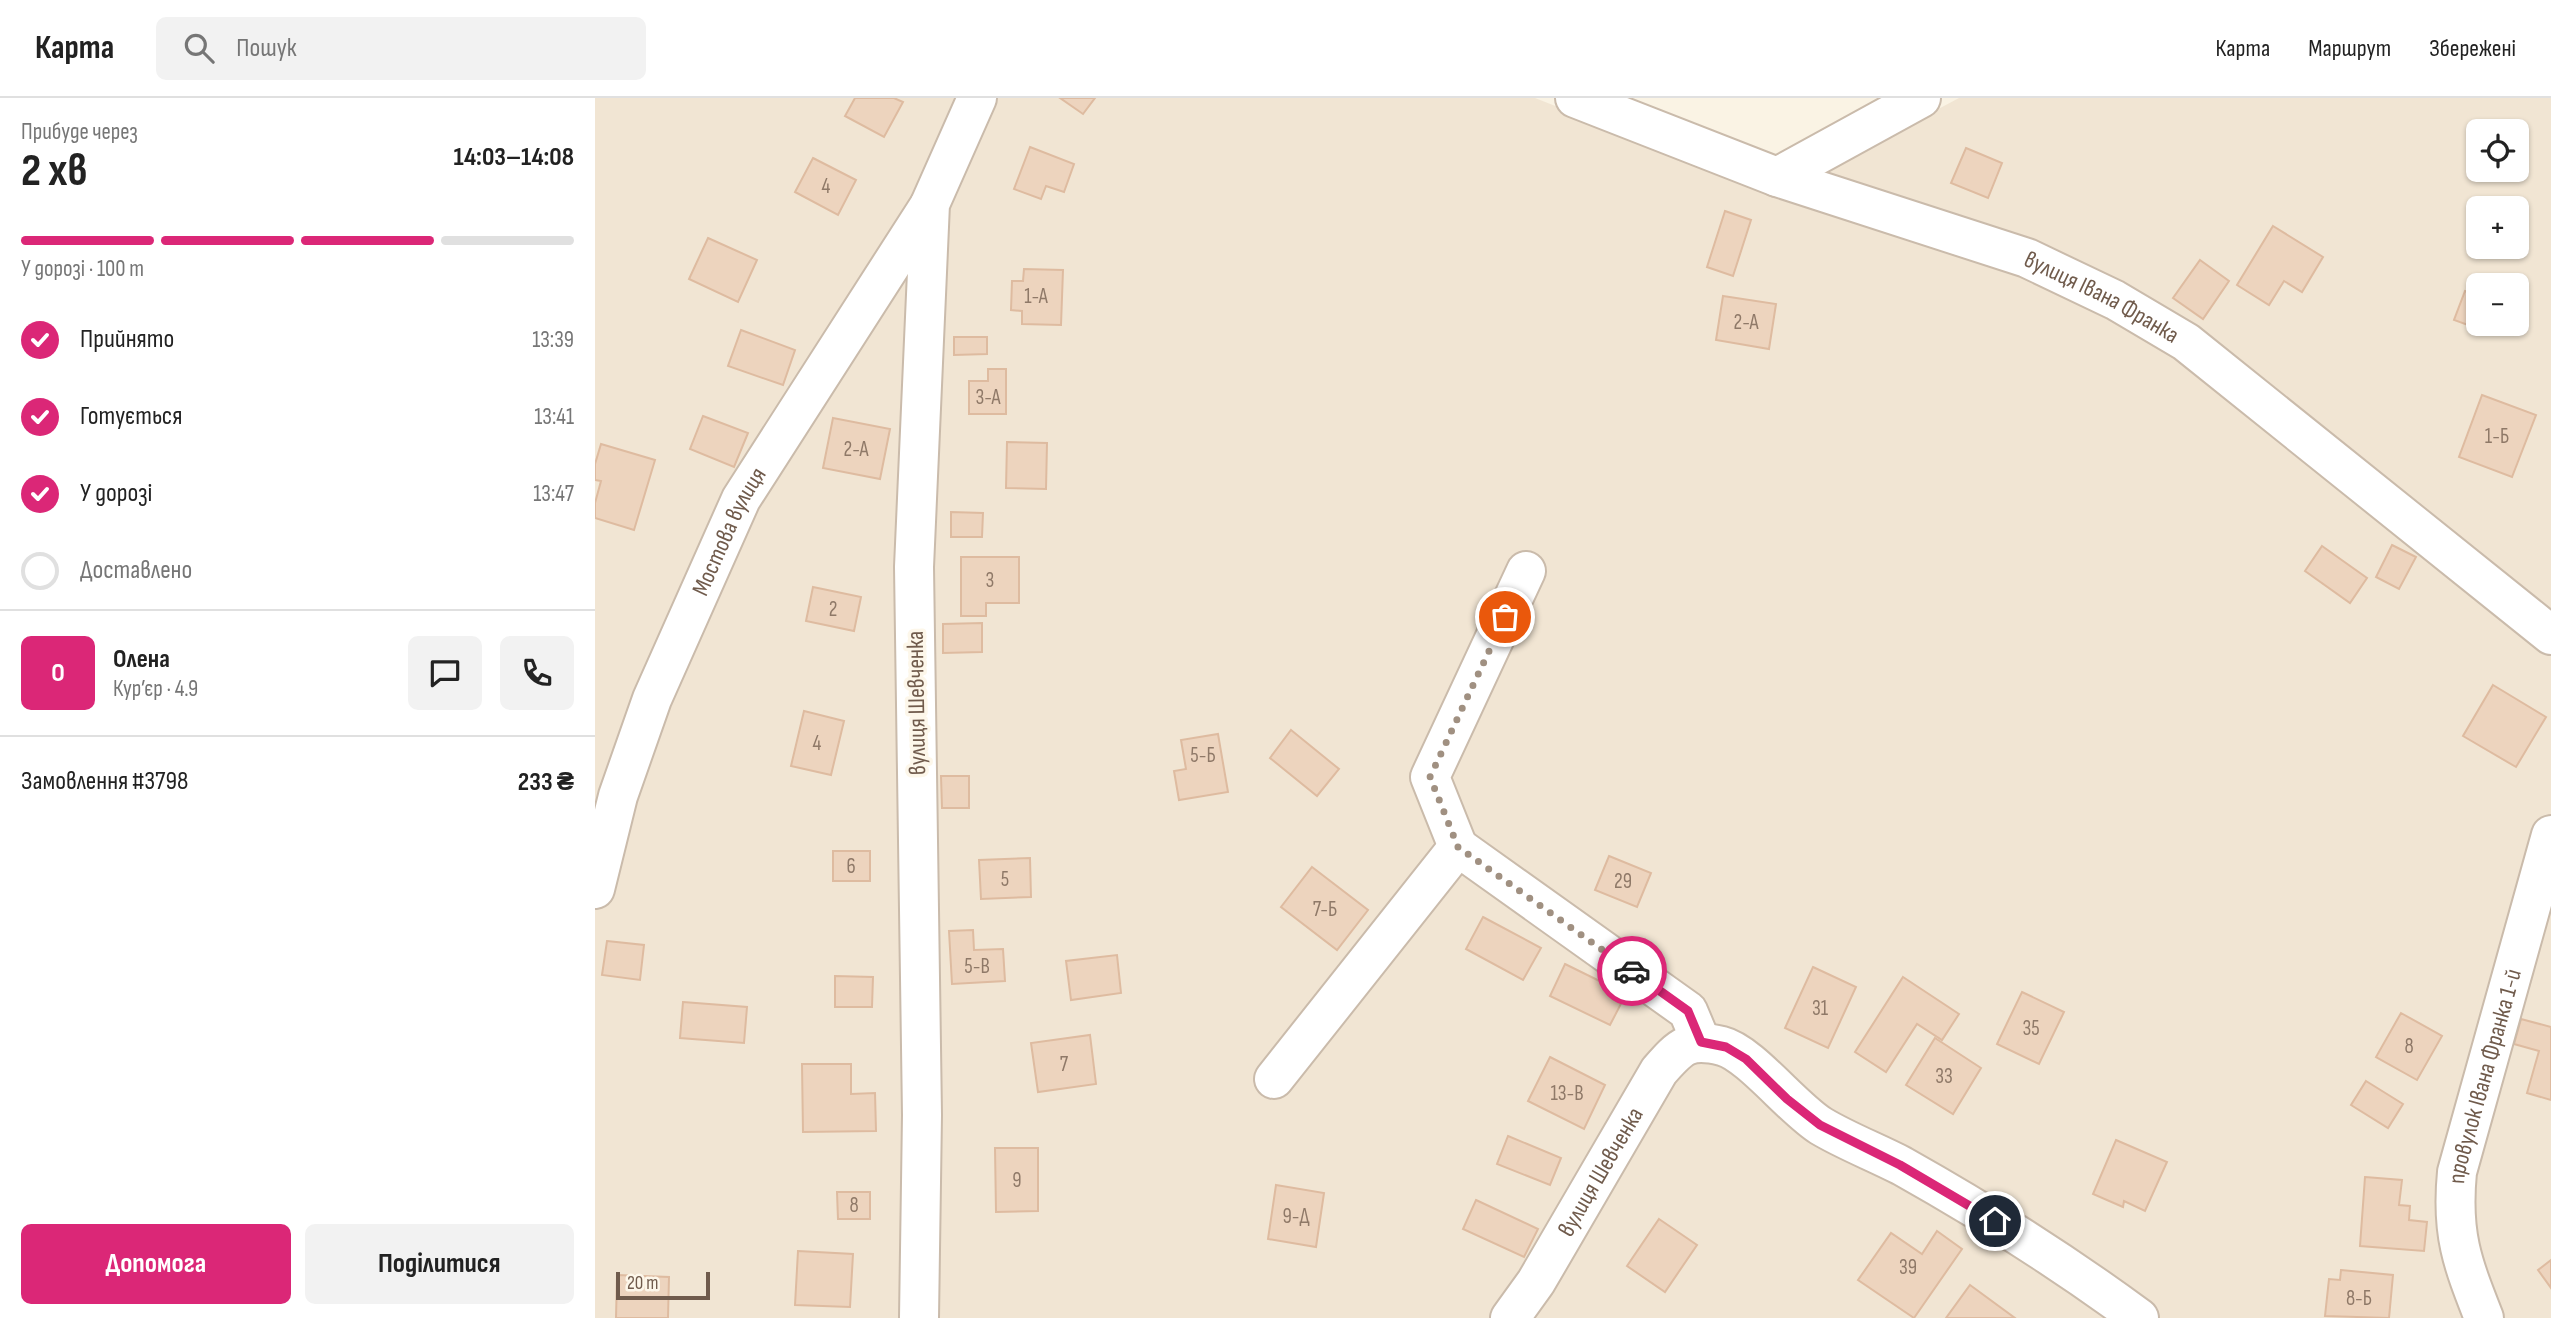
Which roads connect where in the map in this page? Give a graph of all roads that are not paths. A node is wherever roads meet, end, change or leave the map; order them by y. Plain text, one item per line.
1 (978, 98) edge
2 (1575, 98) edge
3 (1921, 98) edge
4 (1777, 177) junction
5 (930, 204) junction
6 (1526, 571) dead end
7 (2551, 635) edge
8 (2551, 835) edge
9 (1458, 847) junction
10 (595, 889) edge
11 (1701, 1042) junction
12 (1274, 1079) dead end
13 (919, 1318) edge
14 (1510, 1318) edge
15 (2139, 1318) edge
16 (2484, 1318) edge

1 - 5 street, вулиця Шевченка
2 - 4 street, вулиця Івана Франка
3 - 4 street
4 - 7 street, вулиця Івана Франка
5 - 10 street, Мостова вулиця
5 - 13 street, вулиця Шевченка
6 - 9 street
8 - 16 street, провулок Івана Франка 1-й
9 - 11 street
9 - 12 street
11 - 14 street, вулиця Шевченка
11 - 15 street

